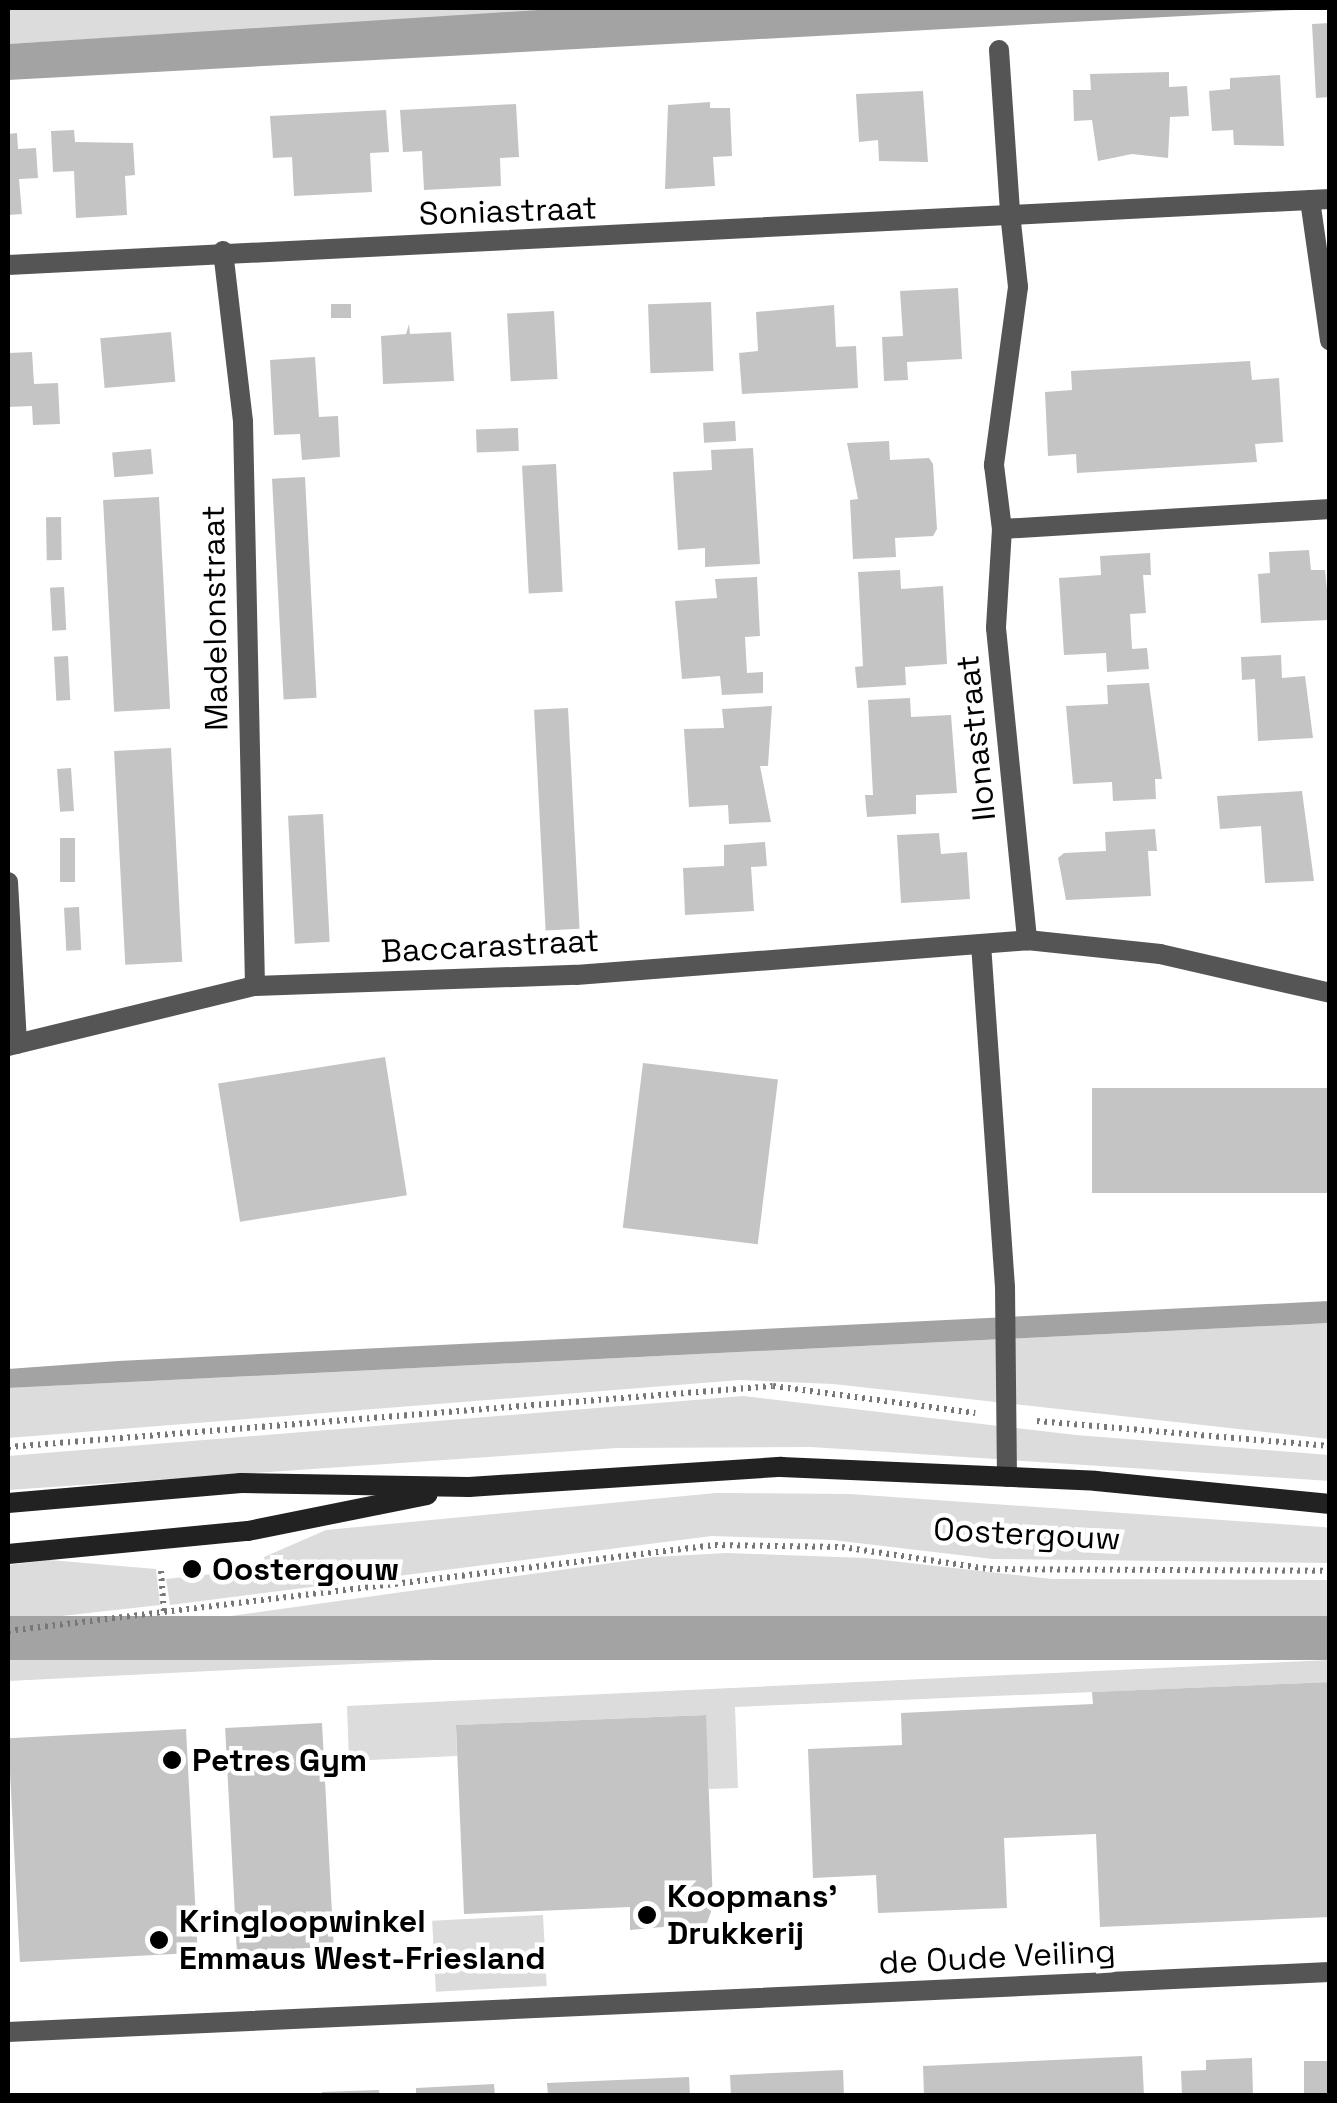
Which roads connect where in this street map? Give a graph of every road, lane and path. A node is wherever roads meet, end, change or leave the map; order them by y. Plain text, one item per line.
1 (1000, 50) dead end
2 (1320, 199) edge
3 (1010, 213) junction
4 (223, 251) junction
5 (8, 266) edge
6 (1330, 340) edge
7 (1330, 509) edge
8 (1002, 529) junction
9 (8, 882) edge
10 (1027, 940) junction
11 (981, 944) junction
12 (256, 986) junction
13 (1330, 993) edge
14 (12, 1045) edge
15 (983, 1414) dead end
16 (1021, 1419) dead end
17 (1330, 1446) edge
18 (8, 1447) edge
19 (1007, 1477) junction
20 (469, 1487) junction
21 (8, 1503) edge
22 (1330, 1504) edge
23 (8, 1554) edge
24 (176, 1570) dead end
25 (1330, 1571) edge
26 (164, 1614) junction
27 (8, 1631) edge
28 (1330, 1972) edge
29 (8, 2032) edge

1 - 3 street
2 - 3 street, Soniastraat
2 - 6 street
3 - 4 street, Soniastraat
3 - 8 street, Ilonastraat
4 - 5 street, Soniastraat
4 - 12 street, Madelonstraat
7 - 8 street
8 - 10 street, Ilonastraat
9 - 14 street
10 - 11 street, Baccarastraat
10 - 13 street, Baccarastraat
11 - 12 street, Baccarastraat
11 - 19 street
12 - 14 street, Baccarastraat
15 - 18 path
16 - 17 path
19 - 20 main road, Oostergouw
19 - 22 main road, Oostergouw
20 - 21 main road, Oostergouw
20 - 23 main road, Oostergouw
24 - 26 path
25 - 26 path, Oostergouw
26 - 27 path, Oostergouw
28 - 29 street, de Oude Veiling

